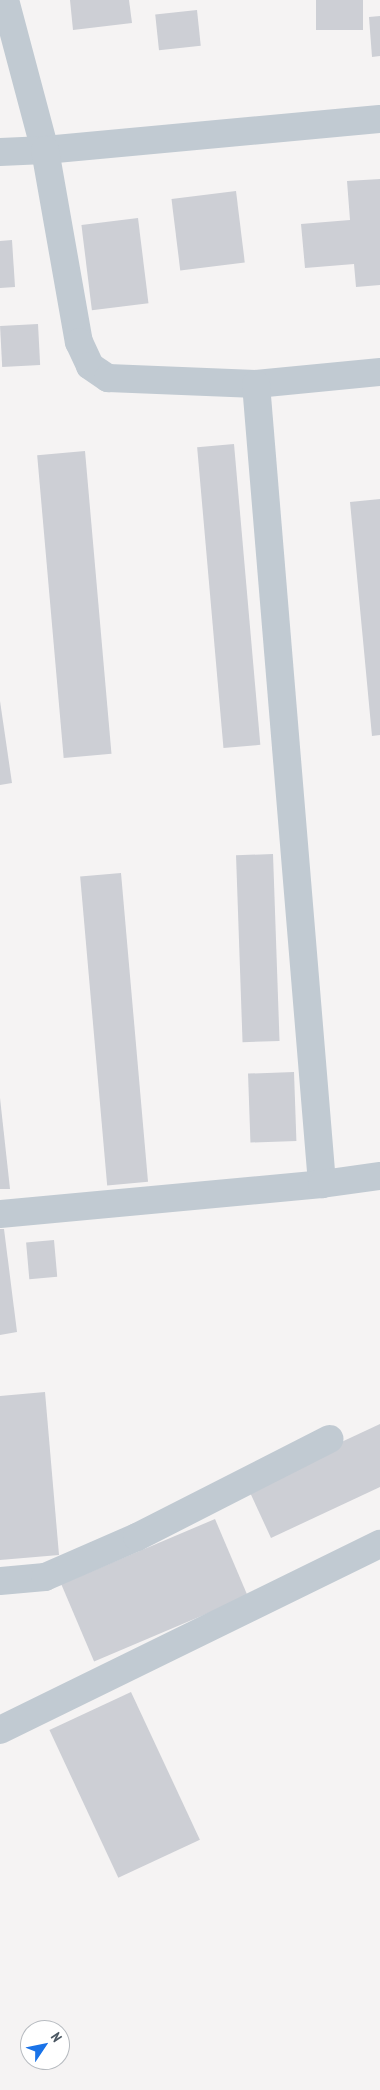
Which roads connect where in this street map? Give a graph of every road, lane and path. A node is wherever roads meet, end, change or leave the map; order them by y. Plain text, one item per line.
1 (5, 0) edge
2 (380, 119) edge
3 (45, 150) junction
4 (0, 152) edge
5 (380, 372) edge
6 (256, 384) junction
7 (380, 1176) edge
8 (322, 1184) junction
9 (0, 1214) edge
10 (329, 1440) dead end
11 (380, 1544) edge
12 (0, 1581) edge
13 (0, 1730) edge

1 - 3 lane
2 - 3 lane
3 - 4 lane
3 - 6 lane
5 - 6 lane
6 - 8 lane
7 - 8 lane
8 - 9 lane
10 - 12 lane
11 - 13 lane

